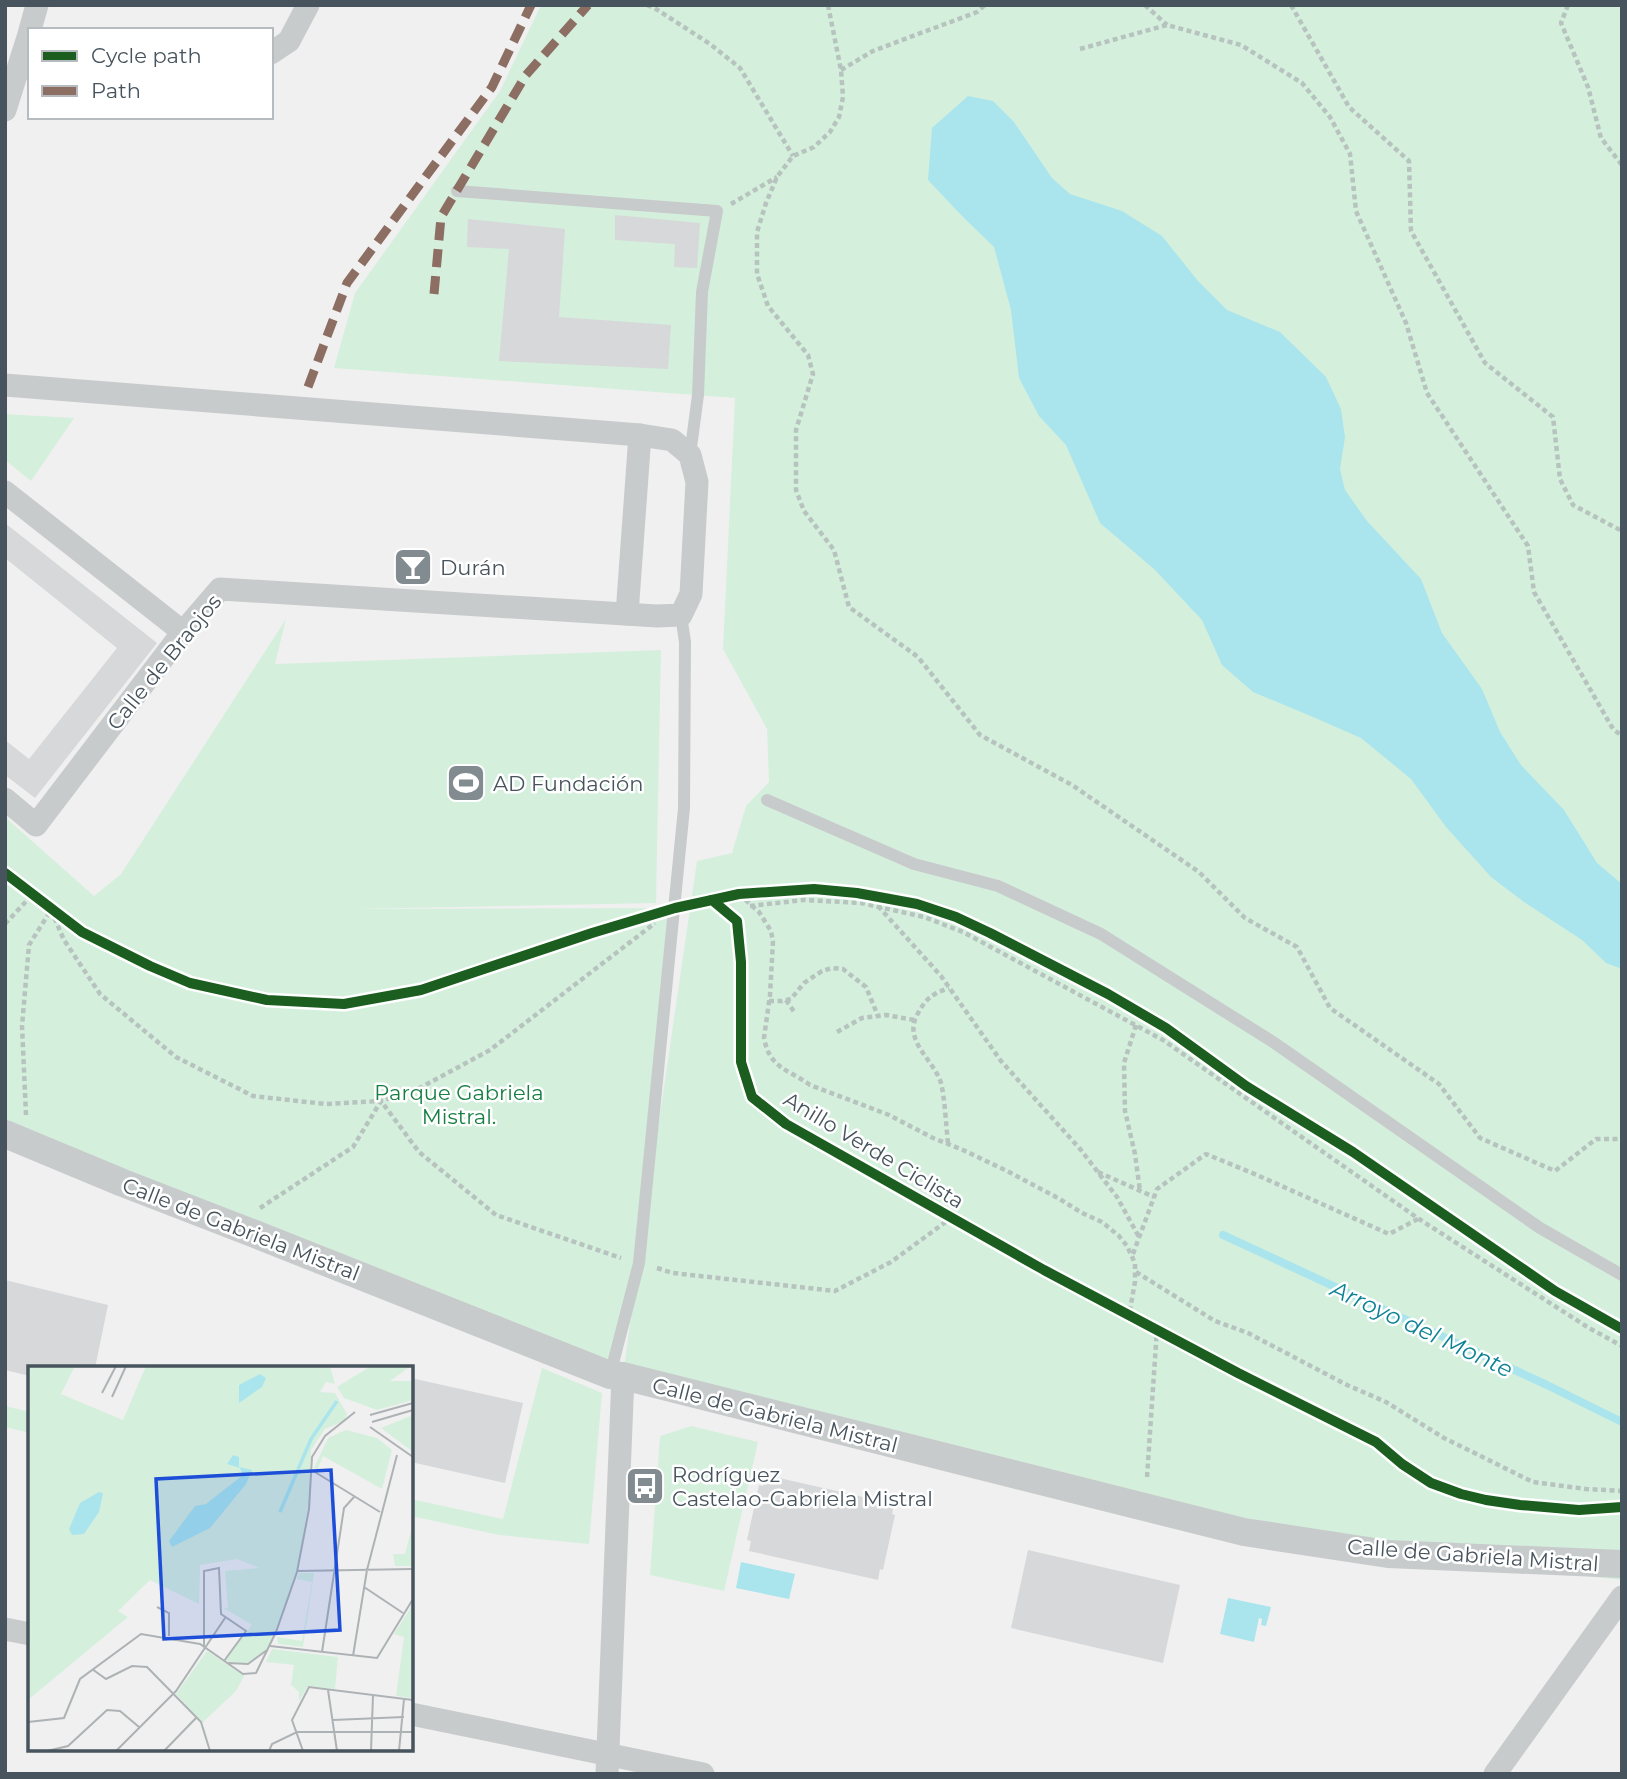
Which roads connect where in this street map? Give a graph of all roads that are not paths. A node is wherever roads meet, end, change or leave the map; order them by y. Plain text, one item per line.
1 (37, 5) edge
2 (308, 5) edge
3 (32, 28) edge
4 (28, 43) edge
5 (273, 51) edge
6 (5, 110) edge
7 (457, 191) dead end
8 (5, 385) edge
9 (640, 435) junction
10 (690, 456) junction
11 (5, 492) edge
12 (627, 614) junction
13 (681, 615) junction
14 (183, 632) junction
15 (5, 799) edge
16 (767, 800) dead end
17 (16, 1139) edge
18 (1622, 1275) edge
19 (617, 1376) junction
20 (1622, 1564) edge
21 (1622, 1597) edge
22 (5, 1629) edge
23 (28, 1634) edge
24 (413, 1715) edge
25 (608, 1764) edge
26 (703, 1774) edge
27 (1495, 1774) edge

1 - 3 street
2 - 5 street
4 - 6 street
7 - 10 lane
8 - 9 street
9 - 10 street
9 - 12 street
10 - 13 street
11 - 14 street
12 - 13 street, Calle de Braojos
12 - 14 street, Calle de Braojos
13 - 19 lane
14 - 15 street, Calle de Braojos
16 - 18 lane
17 - 19 street, Calle de Gabriela Mistral
19 - 20 street, Calle de Gabriela Mistral
19 - 25 street
21 - 27 street
22 - 23 street
24 - 25 street
25 - 26 street

